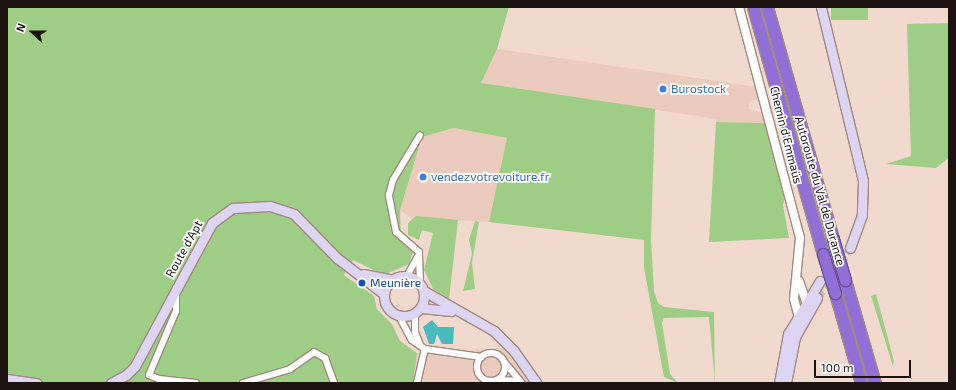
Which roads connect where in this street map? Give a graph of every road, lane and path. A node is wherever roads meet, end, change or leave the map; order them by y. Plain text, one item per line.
1 (740, 7) edge
2 (753, 7) edge
3 (767, 7) edge
4 (821, 7) edge
5 (420, 135) dead end
6 (848, 246) tunnel mouth
7 (419, 252) junction
8 (350, 268) junction
9 (798, 270) junction
10 (407, 276) junction
11 (393, 280) junction
12 (820, 281) dead end
13 (422, 287) junction
14 (176, 288) junction
15 (384, 294) junction
16 (816, 298) tunnel mouth
17 (836, 298) junction
18 (806, 301) junction
19 (418, 311) junction
20 (458, 313) junction
21 (798, 314) junction
22 (399, 316) junction
23 (423, 348) junction
24 (461, 355) junction
25 (481, 357) junction
26 (789, 362) junction
27 (505, 363) junction
28 (476, 366) junction
29 (7, 379) edge
30 (498, 380) junction
31 (37, 383) edge
32 (111, 383) edge
33 (196, 383) edge
34 (243, 383) edge
35 (334, 383) edge
36 (417, 383) edge
37 (521, 383) edge
38 (536, 383) edge
39 (779, 383) edge
40 (786, 383) edge
41 (856, 383) edge
42 (861, 383) edge
43 (875, 383) edge

1 - 9 street, Chemin d'Emmaüs
2 - 17 highway, Autoroute du Val de Durance, bridge
3 - 43 highway, Autoroute du Val de Durance, bridge
4 - 6 main road
5 - 7 street
7 - 10 street
7 - 13 street
8 - 11 main road, Route d'Apt
8 - 14 main road, Route d'Apt
8 - 15 main road, Route d'Apt
9 - 18 street
9 - 21 street
10 - 11 main road
10 - 13 main road
11 - 15 main road
12 - 18 main road
13 - 19 main road
13 - 20 main road
14 - 32 main road, Route d'Apt
14 - 33 street
15 - 22 main road
16 - 26 main road
17 - 41 highway
17 - 42 highway, Autoroute du Val de Durance
18 - 21 main road
18 - 26 street
19 - 20 main road
19 - 22 main road
19 - 23 street
20 - 38 main road
21 - 39 main road
22 - 23 street
23 - 24 street
23 - 36 street
24 - 25 street
24 - 28 street
25 - 27 street
25 - 28 street
26 - 40 main road
27 - 30 street
27 - 37 street
28 - 30 street
29 - 31 main road
30 - 37 street
34 - 35 street

